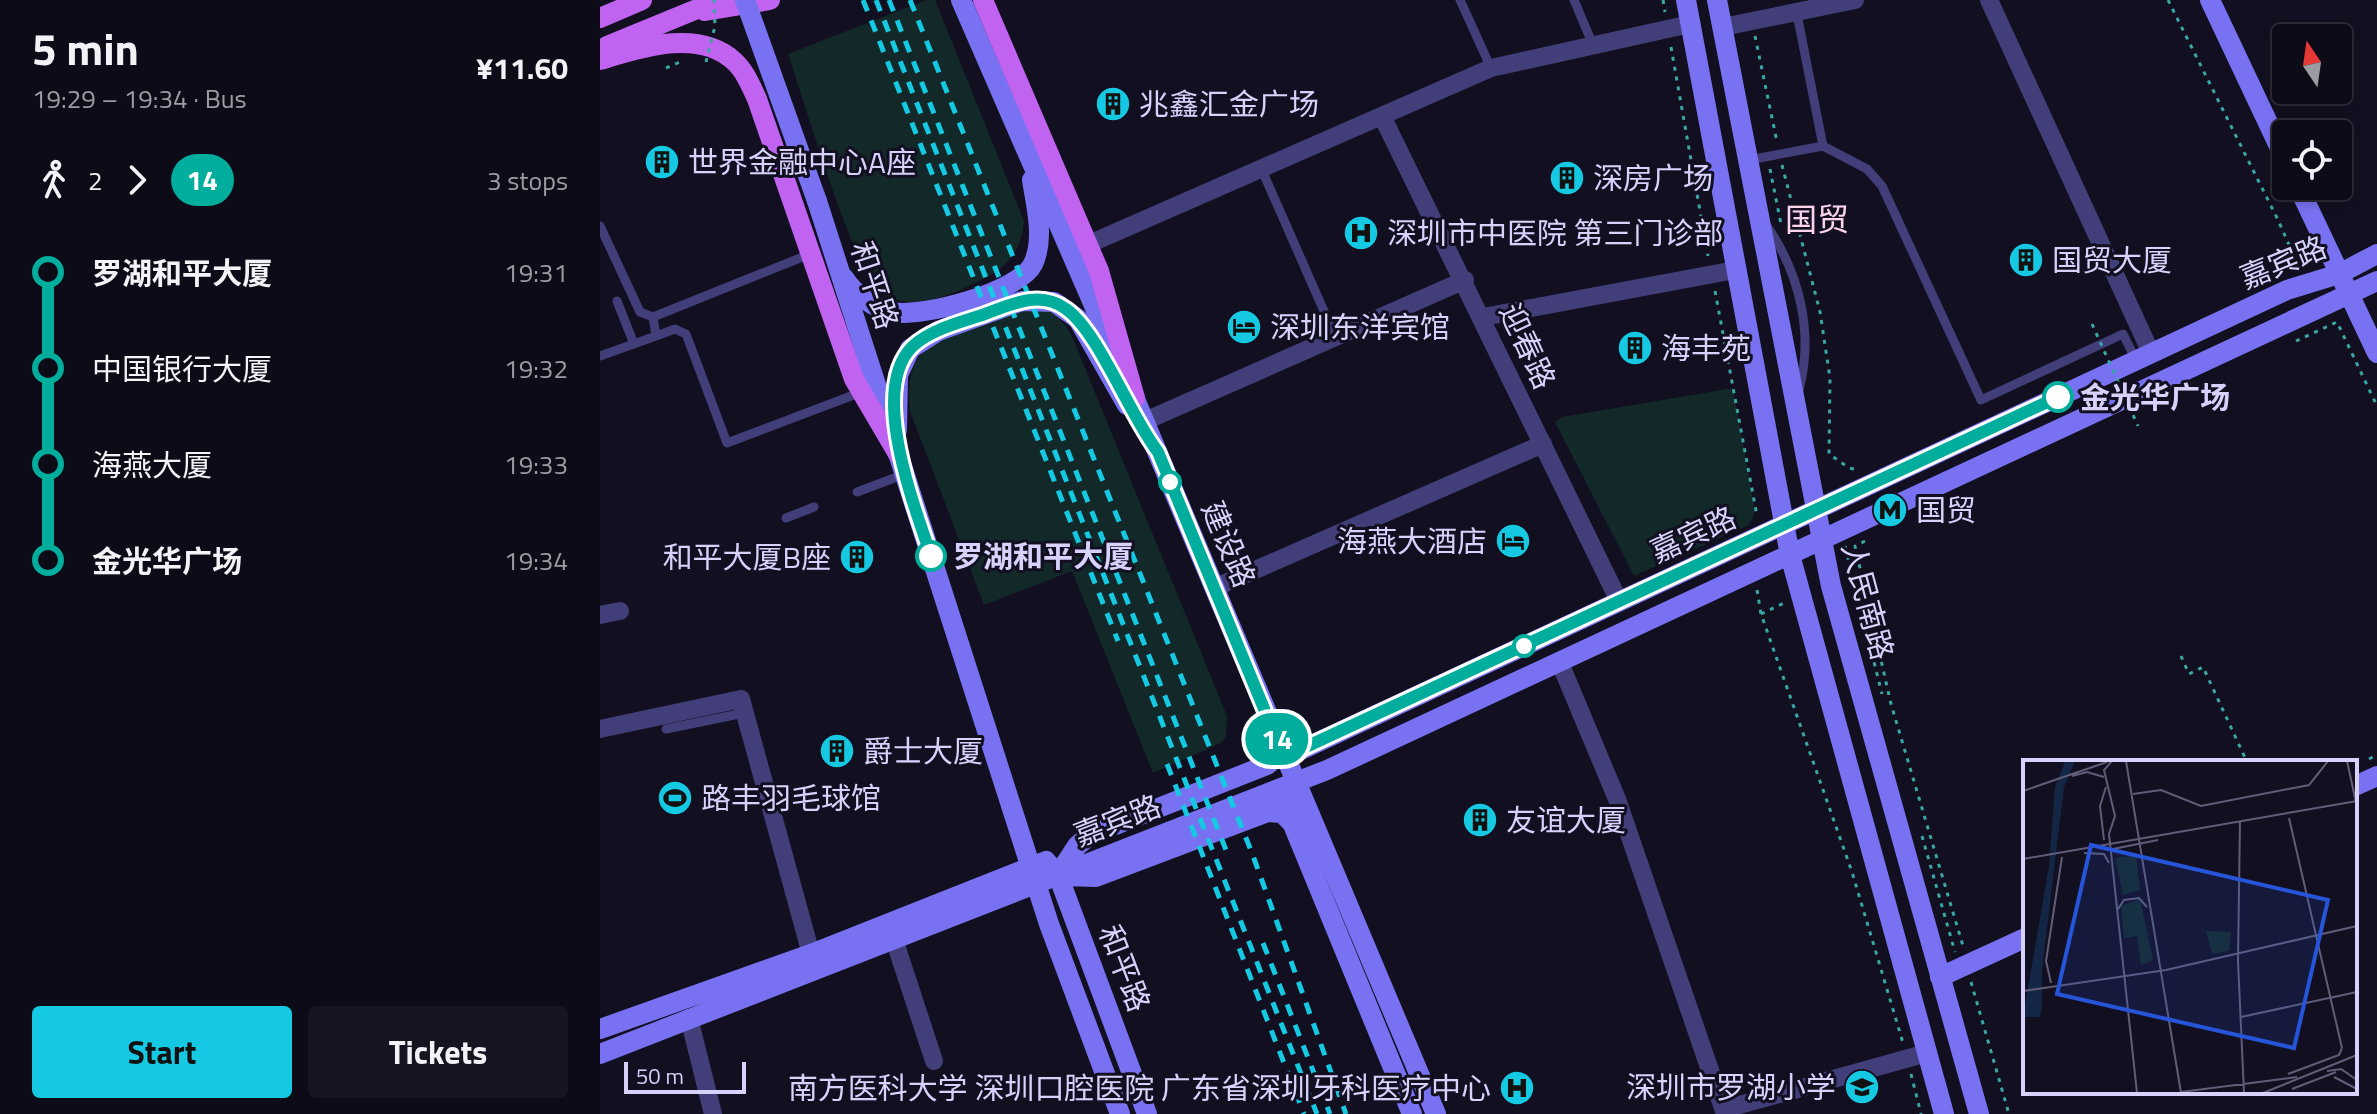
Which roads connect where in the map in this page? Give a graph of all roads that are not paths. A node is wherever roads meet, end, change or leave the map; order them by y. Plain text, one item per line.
1 (620, 0) edge
2 (642, 0) edge
3 (717, 0) edge
4 (745, 0) edge
5 (770, 0) edge
6 (961, 0) edge
7 (983, 0) edge
8 (1460, 0) edge
9 (1574, 0) edge
10 (1686, 0) edge
11 (1717, 0) edge
12 (1855, 0) edge
13 (1989, 0) edge
14 (2210, 0) edge
15 (685, 14) junction
16 (1797, 14) junction
17 (600, 16) edge
18 (1690, 24) junction
19 (1723, 27) junction
20 (1593, 45) junction
21 (600, 49) edge
22 (600, 60) edge
23 (1491, 68) junction
24 (1382, 116) junction
25 (2272, 131) edge
26 (1823, 146) junction
27 (1029, 156) junction
28 (1748, 160) junction
29 (1261, 168) junction
30 (2305, 200) edge
31 (600, 226) edge
32 (1089, 244) junction
33 (810, 254) junction
34 (2377, 254) edge
35 (1735, 270) junction
36 (839, 272) junction
37 (2339, 274) junction
38 (1465, 280) junction
39 (2377, 281) edge
40 (2350, 295) junction
41 (617, 301) dead end
42 (653, 317) junction
43 (1483, 317) junction
44 (656, 336) junction
45 (1335, 336) junction
46 (634, 344) junction
47 (2377, 353) edge
48 (2139, 354) junction
49 (600, 356) edge
50 (859, 393) junction
51 (1135, 398) junction
52 (1145, 421) junction
53 (1543, 444) junction
54 (1158, 452) junction
55 (898, 454) junction
56 (905, 474) junction
57 (857, 492) dead end
58 (814, 507) dead end
59 (1815, 510) junction
60 (786, 518) dead end
61 (1783, 524) junction
62 (1821, 542) junction
63 (1790, 555) junction
64 (1214, 588) junction
65 (1619, 601) junction
66 (620, 611) dead end
67 (600, 615) edge
68 (1560, 663) junction
69 (744, 713) junction
70 (600, 729) edge
71 (666, 729) dead end
72 (1279, 745) junction
73 (2377, 776) edge
74 (1296, 782) junction
75 (2357, 785) edge
76 (1266, 803) junction
77 (1034, 874) junction
78 (1058, 875) junction
79 (894, 939) junction
80 (2023, 939) edge
81 (811, 954) junction
82 (1940, 977) junction
83 (689, 1018) junction
84 (600, 1029) edge
85 (1927, 1053) junction
86 (600, 1054) edge
87 (934, 1061) dead end
88 (1725, 1111) edge
89 (713, 1114) edge
90 (1120, 1114) edge
91 (1147, 1114) edge
92 (1412, 1114) edge
93 (1436, 1114) edge
94 (1944, 1114) edge
95 (1979, 1114) edge

1 - 17 main road
2 - 17 main road
3 - 15 main road
4 - 36 main road, 和平路, bridge
5 - 15 main road
6 - 27 main road, 建设路
7 - 32 main road
8 - 23 lane
9 - 20 lane
10 - 18 main road, 人民南路
11 - 19 main road, 人民南路
12 - 16 street
13 - 48 street
14 - 25 main road
15 - 21 main road
16 - 19 street
16 - 26 lane
18 - 20 street
18 - 35 main road, 人民南路
19 - 28 main road, 人民南路
20 - 23 street
22 - 33 main road
23 - 24 street
24 - 29 street
24 - 38 street, 迎春路
26 - 28 lane
26 - 48 lane
27 - 36 main road
27 - 51 main road, 建设路
28 - 59 main road, 人民南路
29 - 32 street
29 - 45 lane
30 - 37 main road
31 - 42 lane
32 - 51 main road
33 - 42 lane
33 - 50 main road
34 - 37 main road, 嘉宾路
35 - 43 street
35 - 61 main road, 人民南路
36 - 55 main road, 和平路
37 - 40 main road
37 - 48 main road, 嘉宾路
38 - 43 street, 迎春路
38 - 45 street
39 - 40 main road, 嘉宾路
40 - 47 main road
40 - 62 main road, 嘉宾路
41 - 46 lane
42 - 44 lane
43 - 53 street, 迎春路
44 - 46 lane
44 - 50 lane
45 - 52 street
46 - 49 lane
48 - 59 main road, 嘉宾路
50 - 55 main road
51 - 52 main road, 建设路
52 - 54 main road, 建设路
53 - 64 street
53 - 65 street, 迎春路
54 - 55 main road
54 - 64 main road, 建设路
55 - 56 main road, 和平路
56 - 57 lane
56 - 77 main road, 和平路
58 - 60 lane
59 - 61 main road, 嘉宾路
59 - 62 main road, 人民南路
61 - 63 main road, 人民南路
61 - 65 main road, 嘉宾路
62 - 63 main road, 嘉宾路
62 - 82 main road, 人民南路
63 - 68 main road, 嘉宾路
63 - 85 main road, 人民南路
64 - 72 main road, 建设路
65 - 72 main road, 嘉宾路
66 - 67 street
68 - 74 main road, 嘉宾路
68 - 88 street
69 - 70 street
69 - 71 lane
69 - 81 street
72 - 74 main road, 建设路
72 - 78 main road, 嘉宾路
73 - 75 main road
74 - 76 main road, 嘉宾路
74 - 93 main road, 建设路
76 - 78 main road, 嘉宾路
76 - 92 main road
77 - 78 main road, 嘉宾路
77 - 79 main road, 嘉宾路
77 - 81 main road, 嘉宾路
77 - 90 main road, 和平路
78 - 91 main road, 和平路
79 - 83 main road, 嘉宾路
79 - 87 street
80 - 82 main road
81 - 84 main road, 嘉宾路
82 - 95 main road, 人民南路
83 - 86 main road, 嘉宾路
83 - 89 street
85 - 88 street
85 - 94 main road, 人民南路

